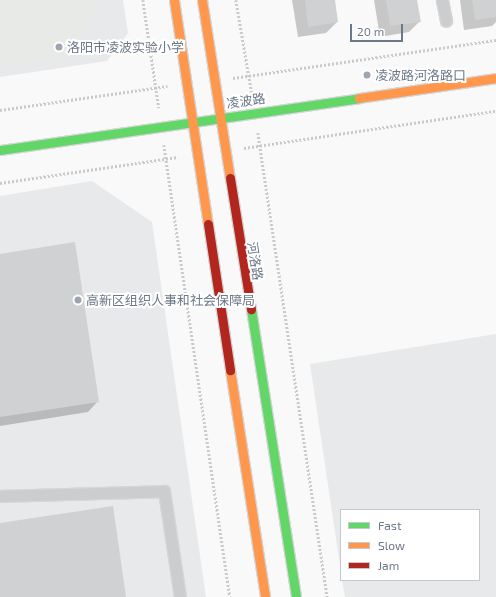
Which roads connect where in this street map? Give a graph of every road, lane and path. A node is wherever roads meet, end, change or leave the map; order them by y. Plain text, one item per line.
1 (143, 0) edge
2 (174, 0) edge
3 (202, 0) edge
4 (236, 0) edge
5 (442, 0) edge
6 (446, 21) dead end
7 (496, 40) edge
8 (247, 76) junction
9 (496, 78) edge
10 (214, 80) junction
11 (185, 85) junction
12 (156, 87) junction
13 (231, 101) dead end
14 (210, 104) junction
15 (185, 108) junction
16 (0, 110) edge
17 (496, 111) edge
18 (255, 113) junction
19 (220, 118) junction
20 (191, 122) junction
21 (162, 126) junction
22 (260, 146) junction
23 (0, 150) edge
24 (224, 151) junction
25 (196, 155) junction
26 (166, 159) junction
27 (0, 183) edge
28 (0, 496) edge
29 (180, 597) edge
30 (230, 597) edge
31 (265, 597) edge
32 (296, 597) edge
33 (327, 597) edge

1 - 12 path
2 - 11 main road
3 - 10 main road, 河洛路
4 - 8 path
5 - 6 lane
7 - 8 path
8 - 10 path
8 - 18 path
9 - 18 main road, 凌波路
10 - 14 main road, 河洛路
11 - 12 path
11 - 15 main road
12 - 16 path
12 - 21 path
13 - 14 main road, 凌波路
14 - 15 main road, 凌波路
14 - 19 main road, 河洛路
15 - 20 main road
17 - 22 path
18 - 19 main road, 凌波路
18 - 22 path
19 - 20 main road, 凌波路
19 - 24 main road, 河洛路
20 - 21 main road, 凌波路
20 - 25 main road
21 - 23 main road, 凌波路
21 - 26 path
22 - 24 path
22 - 33 path
24 - 32 main road, 河洛路
25 - 26 path
25 - 31 main road
26 - 27 path
26 - 30 path
28 - 29 lane

